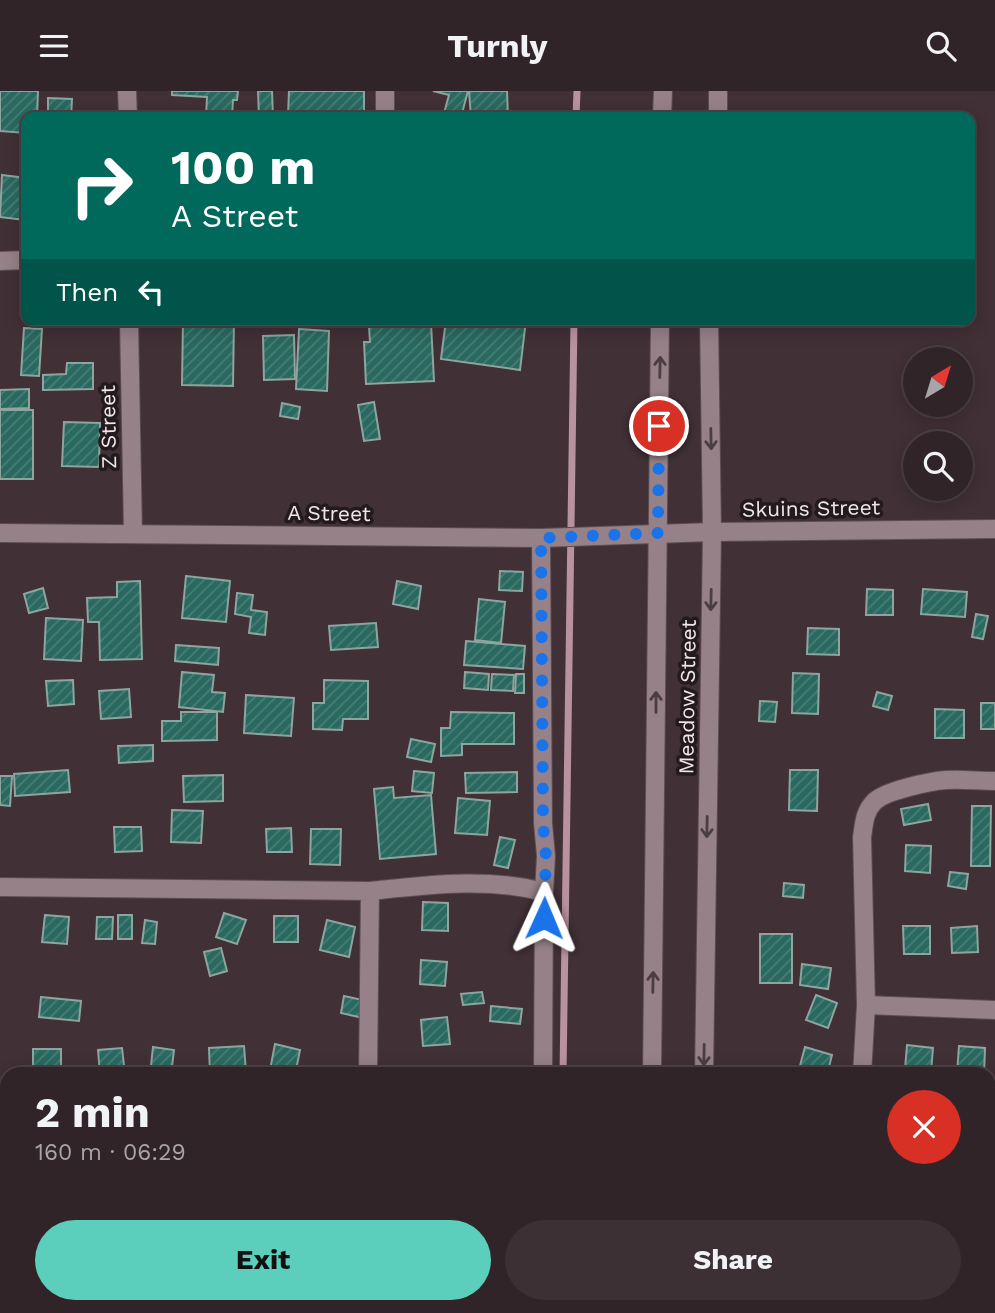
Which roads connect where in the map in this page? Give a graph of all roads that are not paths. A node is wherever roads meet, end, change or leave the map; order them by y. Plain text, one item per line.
1 (127, 91) edge
2 (385, 91) edge
3 (663, 91) edge
4 (718, 91) edge
5 (128, 112) edge
6 (386, 112) edge
7 (662, 112) edge
8 (718, 112) edge
9 (21, 260) edge
10 (0, 261) edge
11 (129, 326) edge
12 (660, 326) edge
13 (709, 326) edge
14 (995, 529) edge
15 (712, 532) junction
16 (0, 533) edge
17 (133, 533) junction
18 (658, 533) junction
19 (541, 538) junction
20 (995, 781) edge
21 (0, 887) edge
22 (370, 891) junction
23 (544, 892) junction
24 (866, 1005) junction
25 (995, 1010) edge
26 (368, 1067) edge
27 (543, 1067) edge
28 (652, 1067) edge
29 (704, 1067) edge
30 (862, 1067) edge

1 - 5 street
2 - 6 street
3 - 7 street
4 - 8 street
9 - 10 street
11 - 17 street, Z Street
18 -> 12 street, Meadow Street
13 -> 15 street, Meadow Street
14 - 15 street, Skuins Street
15 - 18 street, Skuins Street
15 -> 29 street, Meadow Street
16 - 17 street, A Street
17 - 19 street, A Street
18 - 19 street, A Street
28 -> 18 street, Meadow Street
19 - 23 street
20 - 24 street
21 - 22 street
22 - 23 street
22 - 26 street
23 - 27 street
24 - 25 street
24 - 30 street

